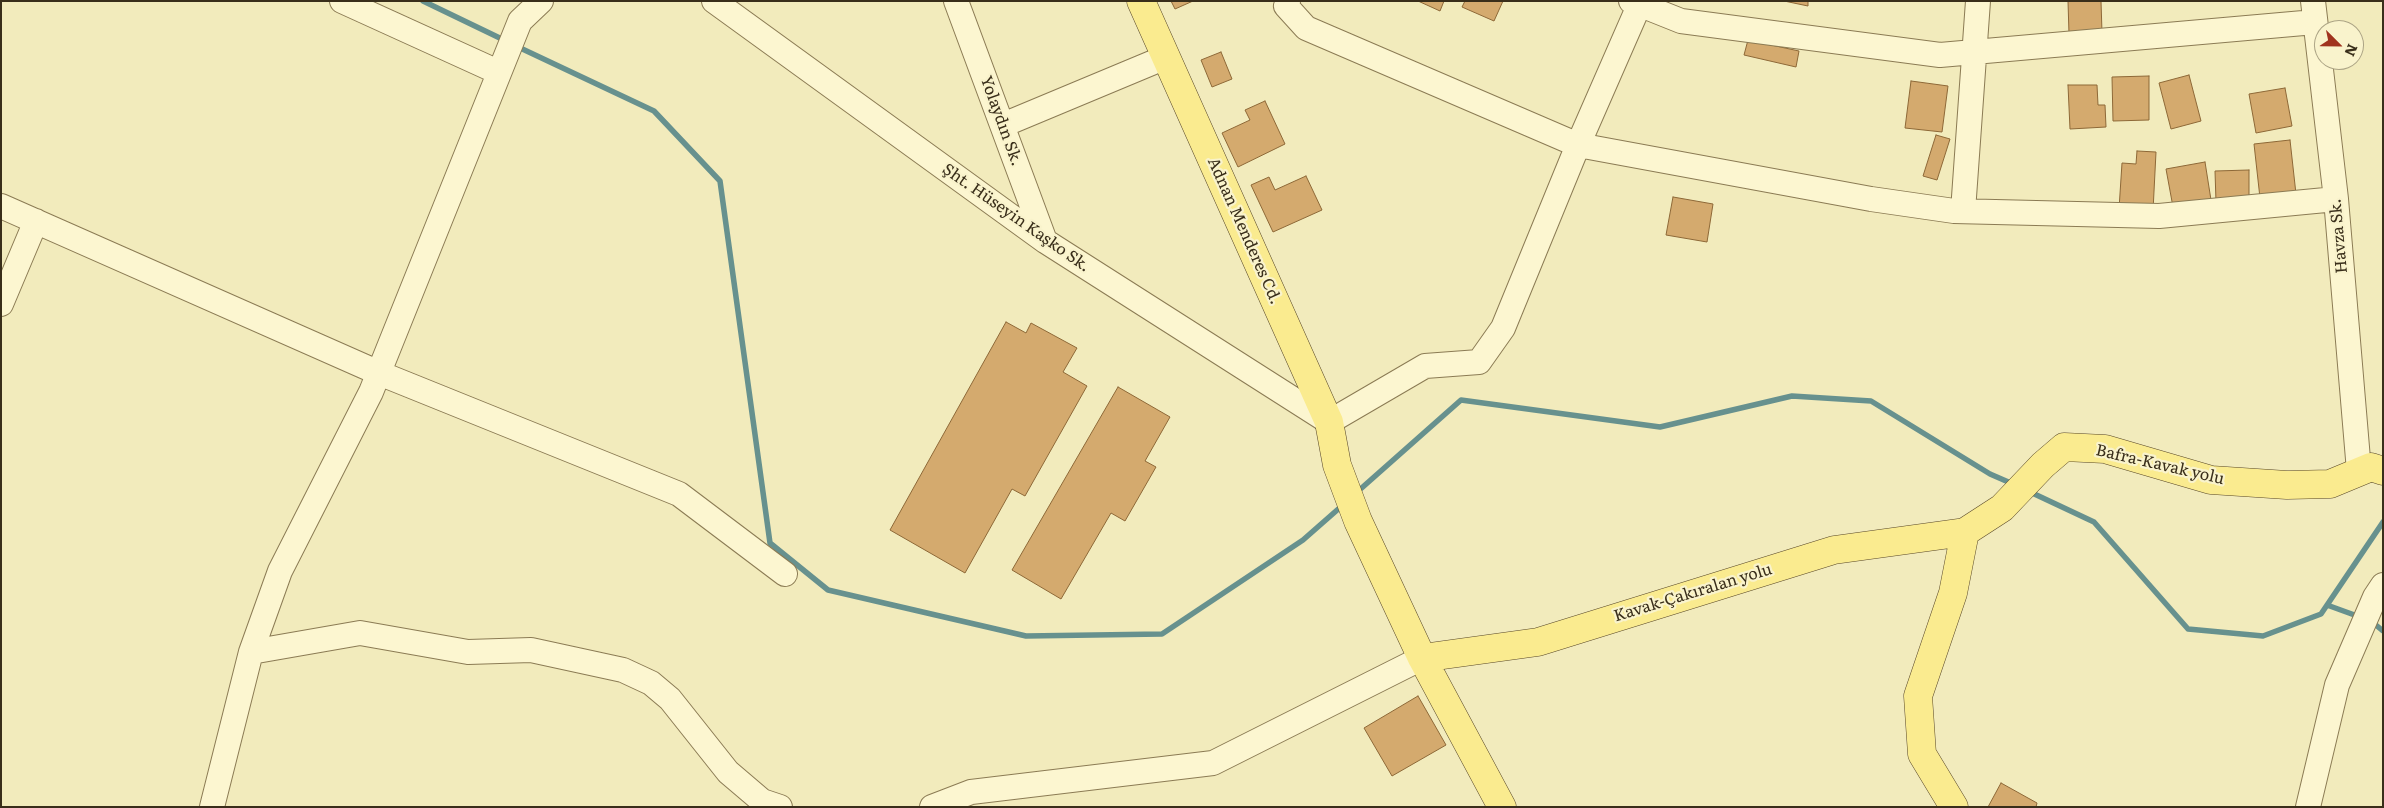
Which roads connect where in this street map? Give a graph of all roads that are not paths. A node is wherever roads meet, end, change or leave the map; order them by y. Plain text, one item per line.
1 (342, 1) edge
2 (541, 1) edge
3 (714, 1) edge
4 (956, 1) edge
5 (1141, 1) edge
6 (1288, 1) edge
7 (1978, 1) edge
8 (1637, 2) edge
9 (2314, 12) edge
10 (1974, 52) junction
11 (1166, 57) junction
12 (501, 65) junction
13 (1003, 125) junction
14 (1578, 145) junction
15 (2336, 199) junction
16 (1, 206) edge
17 (1963, 211) junction
18 (36, 221) junction
19 (1045, 241) junction
20 (1, 304) edge
21 (379, 373) junction
22 (1328, 422) junction
23 (2371, 470) edge
24 (1965, 532) junction
25 (785, 574) dead end
26 (2383, 584) edge
27 (251, 652) junction
28 (1422, 658) junction
29 (212, 807) edge
30 (780, 807) edge
31 (932, 807) edge
32 (1502, 807) edge
33 (1954, 807) edge
34 (2308, 807) edge

1 - 12 street
2 - 12 street
3 - 19 street, Şht. Hüseyin Kaşko Sk.
4 - 13 street, Yolaydın Sk.
5 - 11 main road, Adnan Menderes Cd.
6 - 14 street
7 - 10 street
8 - 10 street
8 - 14 street
9 - 10 street
9 - 15 street, Havza Sk.
10 - 17 street
11 - 13 street
11 - 22 main road, Adnan Menderes Cd.
12 - 21 street
13 - 19 street, Yolaydın Sk.
14 - 17 street
14 - 22 street
15 - 17 street
15 - 23 street, Havza Sk.
16 - 18 street
18 - 20 street
18 - 21 street
19 - 22 street, Şht. Hüseyin Kaşko Sk.
21 - 25 street
21 - 27 street
22 - 28 main road, Adnan Menderes Cd.
23 - 24 main road, Bafra-Kavak yolu
24 - 28 main road, Kavak-Çakıralan yolu
24 - 33 main road
26 - 34 street
27 - 29 street
27 - 30 street
28 - 31 street
28 - 32 main road, Adnan Menderes Cd.

